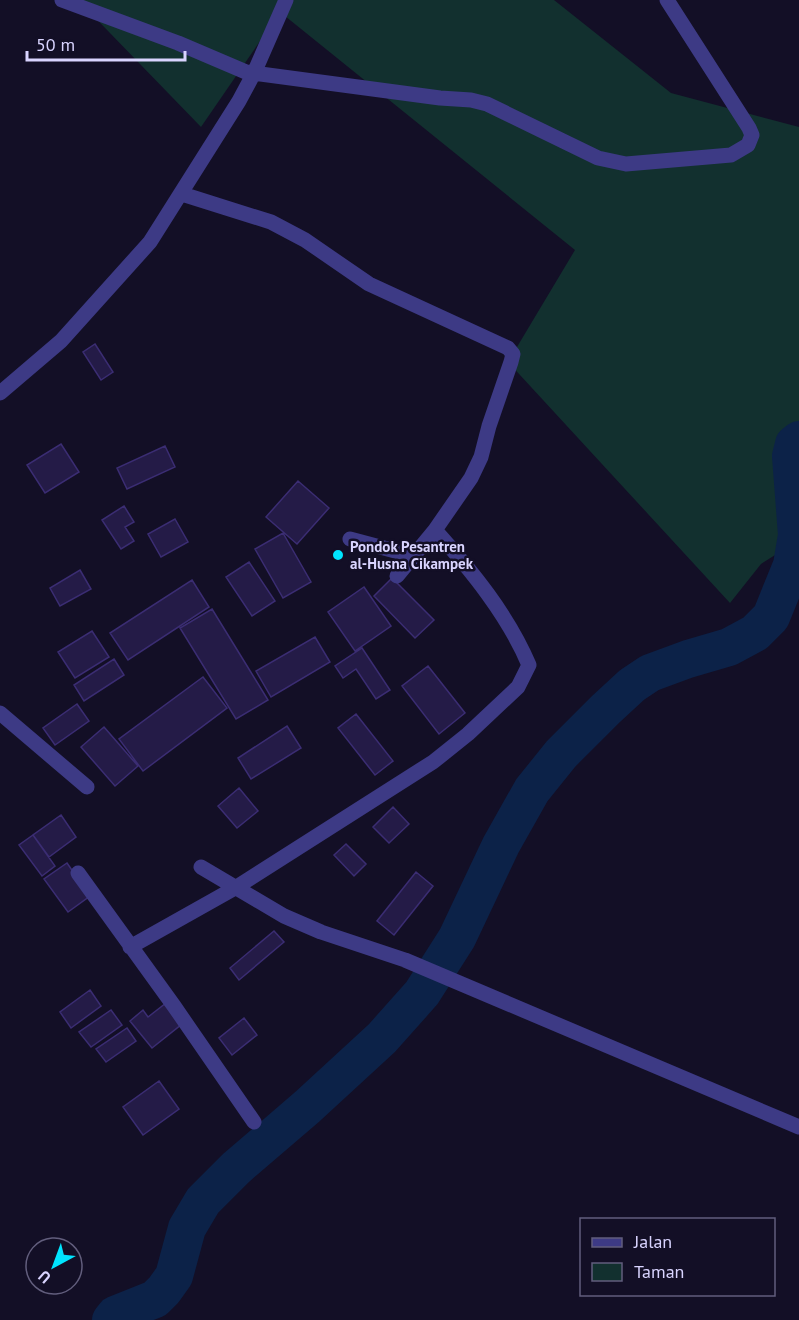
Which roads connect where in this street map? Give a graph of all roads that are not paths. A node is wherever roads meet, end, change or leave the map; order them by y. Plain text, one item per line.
1 (62, 0) edge
2 (286, 0) edge
3 (667, 0) edge
4 (254, 74) junction
5 (182, 194) junction
6 (0, 393) edge
7 (435, 530) junction
8 (350, 539) dead end
9 (414, 556) junction
10 (397, 576) dead end
11 (0, 713) edge
12 (87, 786) dead end
13 (201, 867) dead end
14 (78, 873) dead end
15 (235, 888) junction
16 (130, 947) junction
17 (254, 1122) dead end
18 (799, 1127) edge

1 - 4 street
2 - 4 street
3 - 4 street
4 - 5 street
5 - 6 street
5 - 7 street
7 - 9 street
7 - 15 street
8 - 9 street
9 - 10 street
11 - 12 street
13 - 15 street
14 - 16 street
15 - 16 street
15 - 18 street
16 - 17 street

